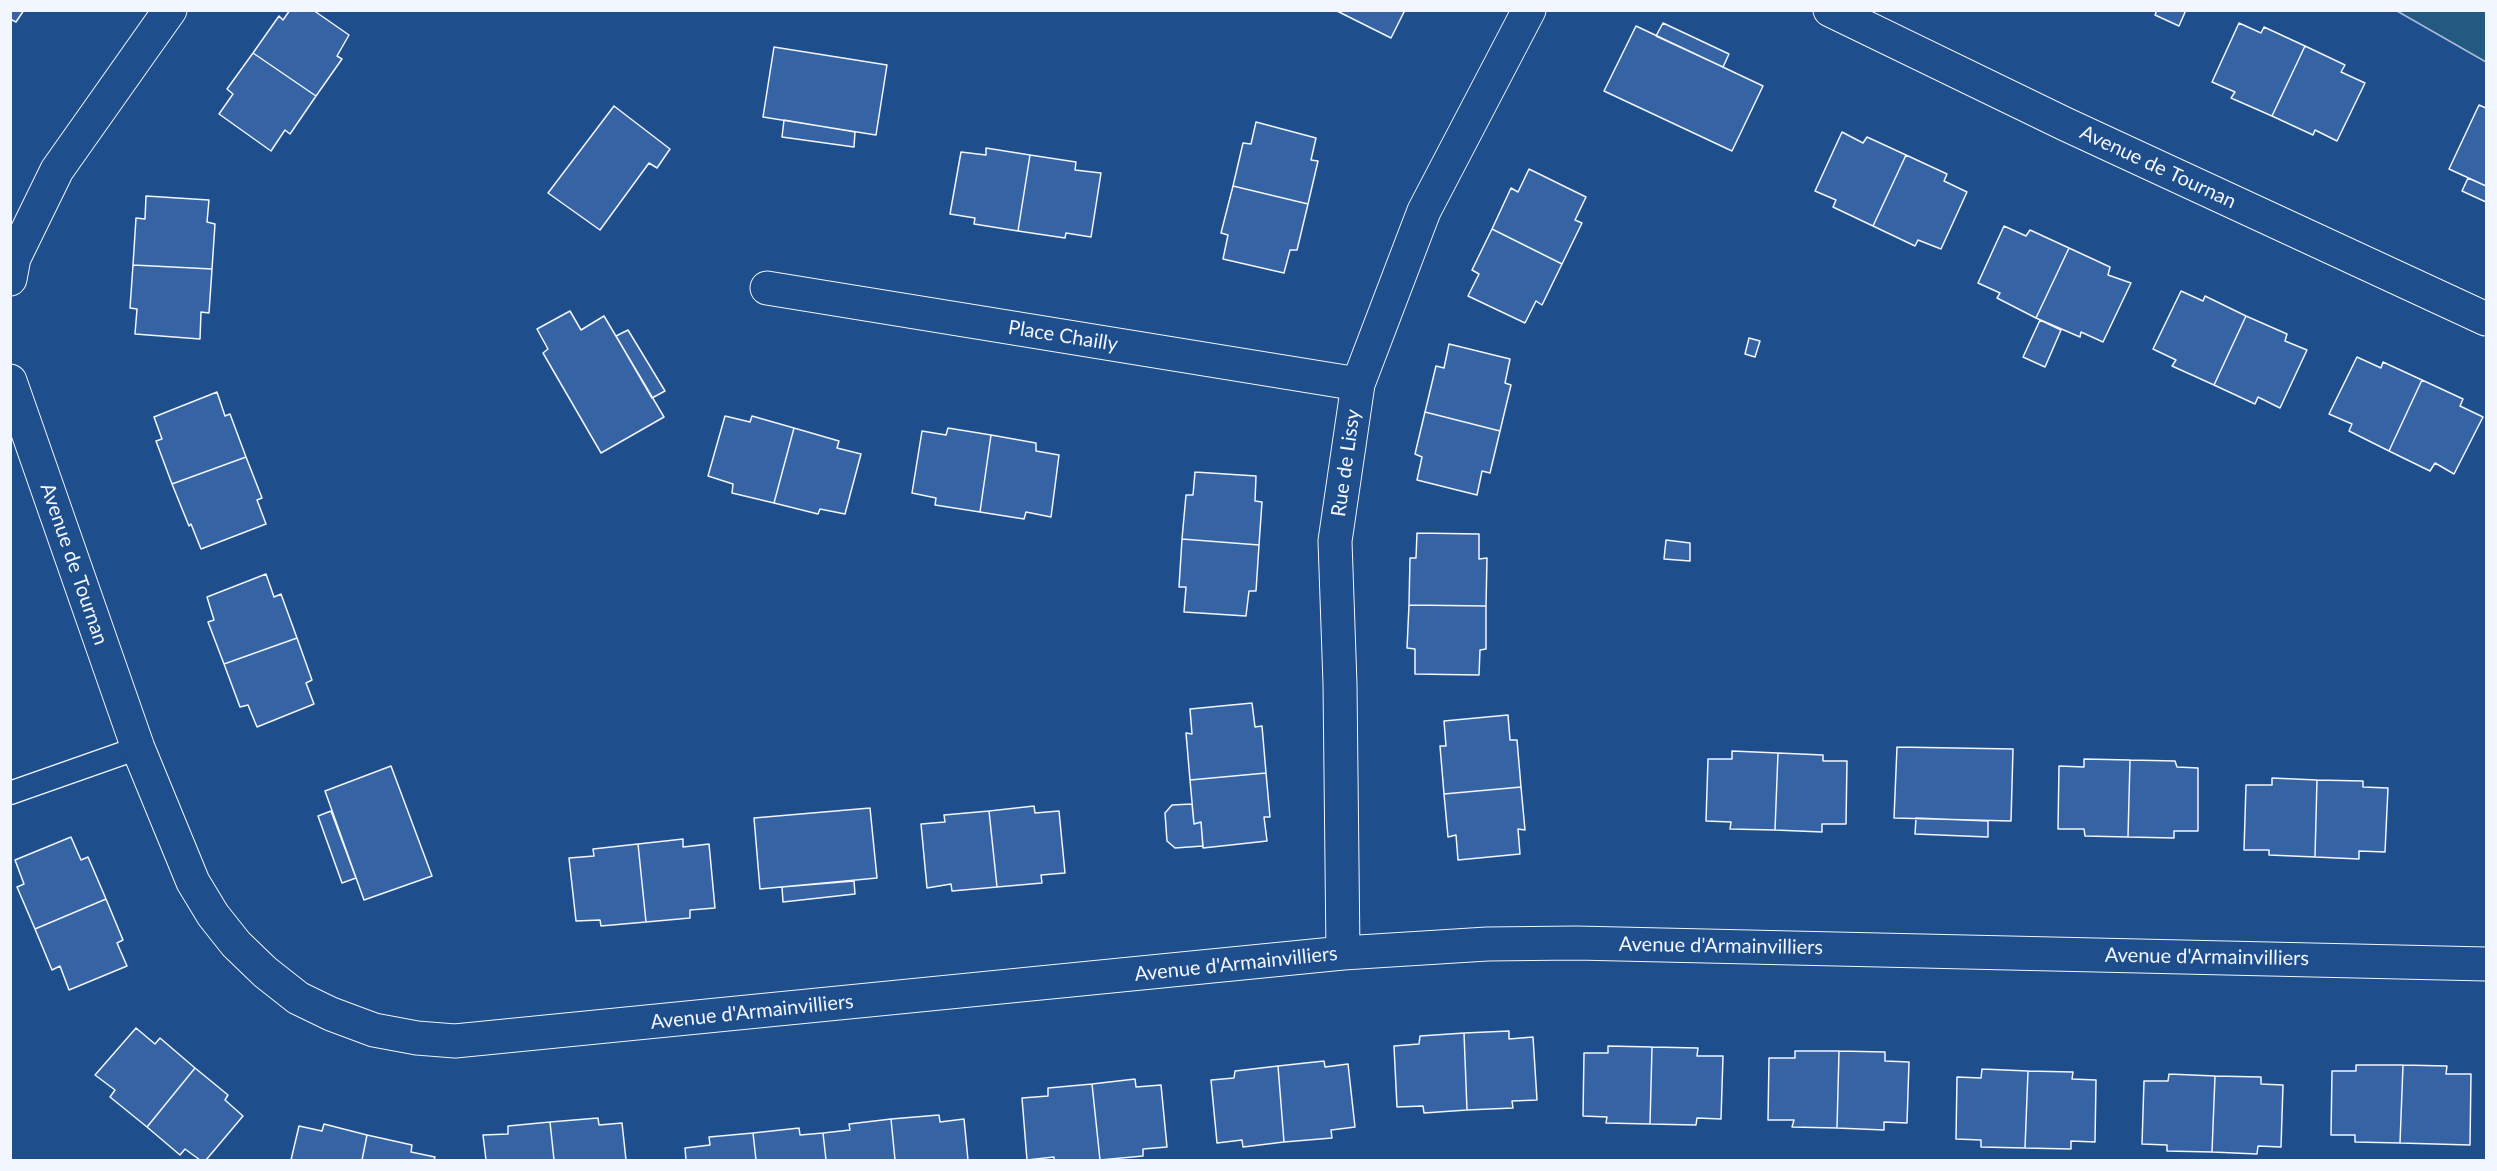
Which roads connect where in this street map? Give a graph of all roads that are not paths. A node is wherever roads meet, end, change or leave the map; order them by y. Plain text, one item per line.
1 (171, 10) edge
2 (1529, 10) edge
3 (1830, 10) edge
4 (10, 279) edge
5 (767, 288) dead end
6 (2487, 319) edge
7 (10, 381) edge
8 (1358, 384) junction
9 (138, 748) junction
10 (10, 794) edge
11 (1343, 953) junction
12 (2487, 963) edge

1 - 4 street
2 - 8 street, Rue de Lissy
3 - 6 street, Avenue de Tournan
5 - 8 street, Place Chailly
7 - 9 street, Avenue de Tournan
8 - 11 street, Rue de Lissy
9 - 10 lane
9 - 11 street, Avenue d'Armainvilliers
11 - 12 street, Avenue d'Armainvilliers

